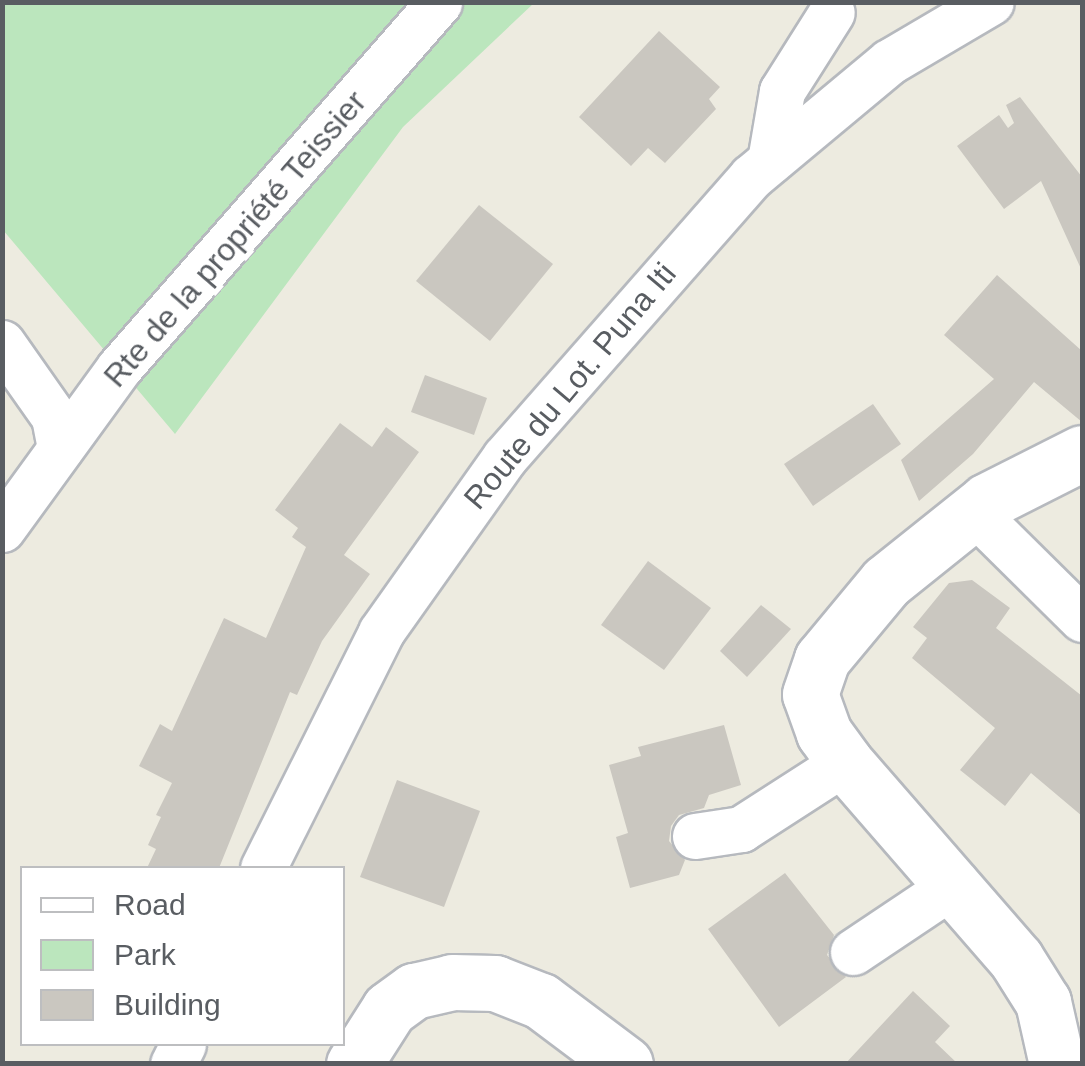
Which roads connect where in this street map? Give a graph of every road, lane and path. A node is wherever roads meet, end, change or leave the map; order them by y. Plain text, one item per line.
1 (439, 2) edge
2 (991, 2) edge
3 (832, 12) dead end
4 (947, 16) edge
5 (770, 162) junction
6 (2, 343) edge
7 (60, 448) junction
8 (1082, 453) edge
9 (974, 512) junction
10 (2, 529) edge
11 (1082, 619) edge
12 (845, 762) junction
13 (695, 836) dead end
14 (264, 866) edge
15 (956, 883) junction
16 (853, 952) dead end
17 (354, 1064) edge
18 (626, 1064) edge
19 (1057, 1064) edge

1 - 7 street, Rte de la propriété Teissier
2 - 4 street, Route du Lot. Puna Iti
3 - 5 street
4 - 5 street, Route du Lot. Puna Iti
5 - 14 street, Route du Lot. Puna Iti
6 - 7 street
7 - 10 street, Rte de la propriété Teissier
8 - 9 main road
9 - 11 street
9 - 12 main road
12 - 13 street
12 - 15 main road
15 - 16 street
15 - 19 main road
17 - 18 main road

